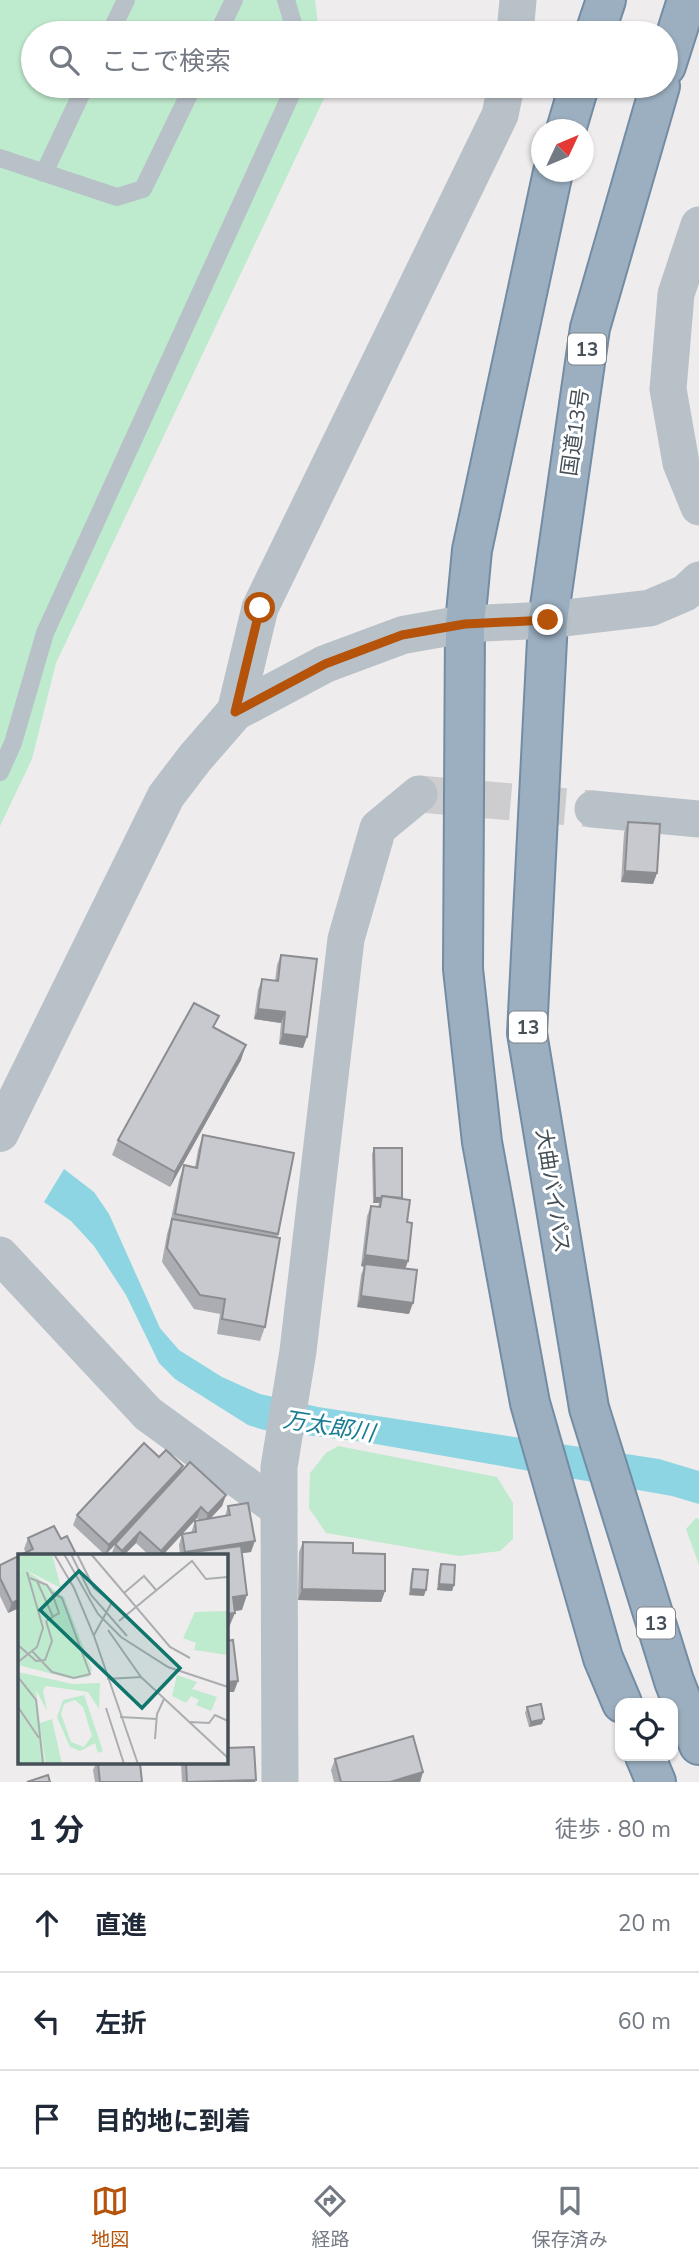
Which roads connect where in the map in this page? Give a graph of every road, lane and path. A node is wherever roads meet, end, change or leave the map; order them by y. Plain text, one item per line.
1 (126, 0) edge
2 (234, 0) edge
3 (286, 0) edge
4 (518, 0) edge
5 (606, 0) edge
6 (687, 0) edge
7 (116, 21) edge
8 (224, 21) edge
9 (292, 21) edge
10 (516, 21) edge
11 (599, 21) edge
12 (678, 28) edge
13 (79, 98) edge
14 (187, 98) edge
15 (290, 98) edge
16 (504, 98) edge
17 (575, 98) edge
18 (657, 98) edge
19 (569, 119) edge
20 (0, 158) edge
21 (44, 173) junction
22 (551, 182) edge
23 (699, 225) edge
24 (699, 507) edge
25 (699, 580) edge
26 (548, 620) junction
27 (465, 624) junction
28 (235, 712) junction
29 (0, 772) edge
30 (419, 794) tunnel mouth
31 (593, 809) tunnel mouth
32 (699, 818) edge
33 (0, 1133) edge
34 (0, 1255) edge
35 (279, 1509) junction
36 (620, 1698) edge
37 (699, 1745) edge
38 (647, 1761) edge
39 (280, 1782) edge
40 (656, 1782) edge

1 - 7 lane
2 - 8 lane
3 - 9 lane
4 - 10 street
5 - 11 highway
6 - 12 highway
13 - 21 lane
14 - 21 lane
15 - 29 lane
16 - 28 street
17 - 19 highway
18 - 26 highway, 国道13号 / 13
20 - 21 lane
22 - 27 highway
23 - 24 street
25 - 26 street
26 - 27 street
26 - 37 highway, 大曲バイパス / 13
27 - 28 street
27 - 36 highway
28 - 33 street
30 - 35 street
31 - 32 street
34 - 35 street
35 - 39 street
38 - 40 highway

